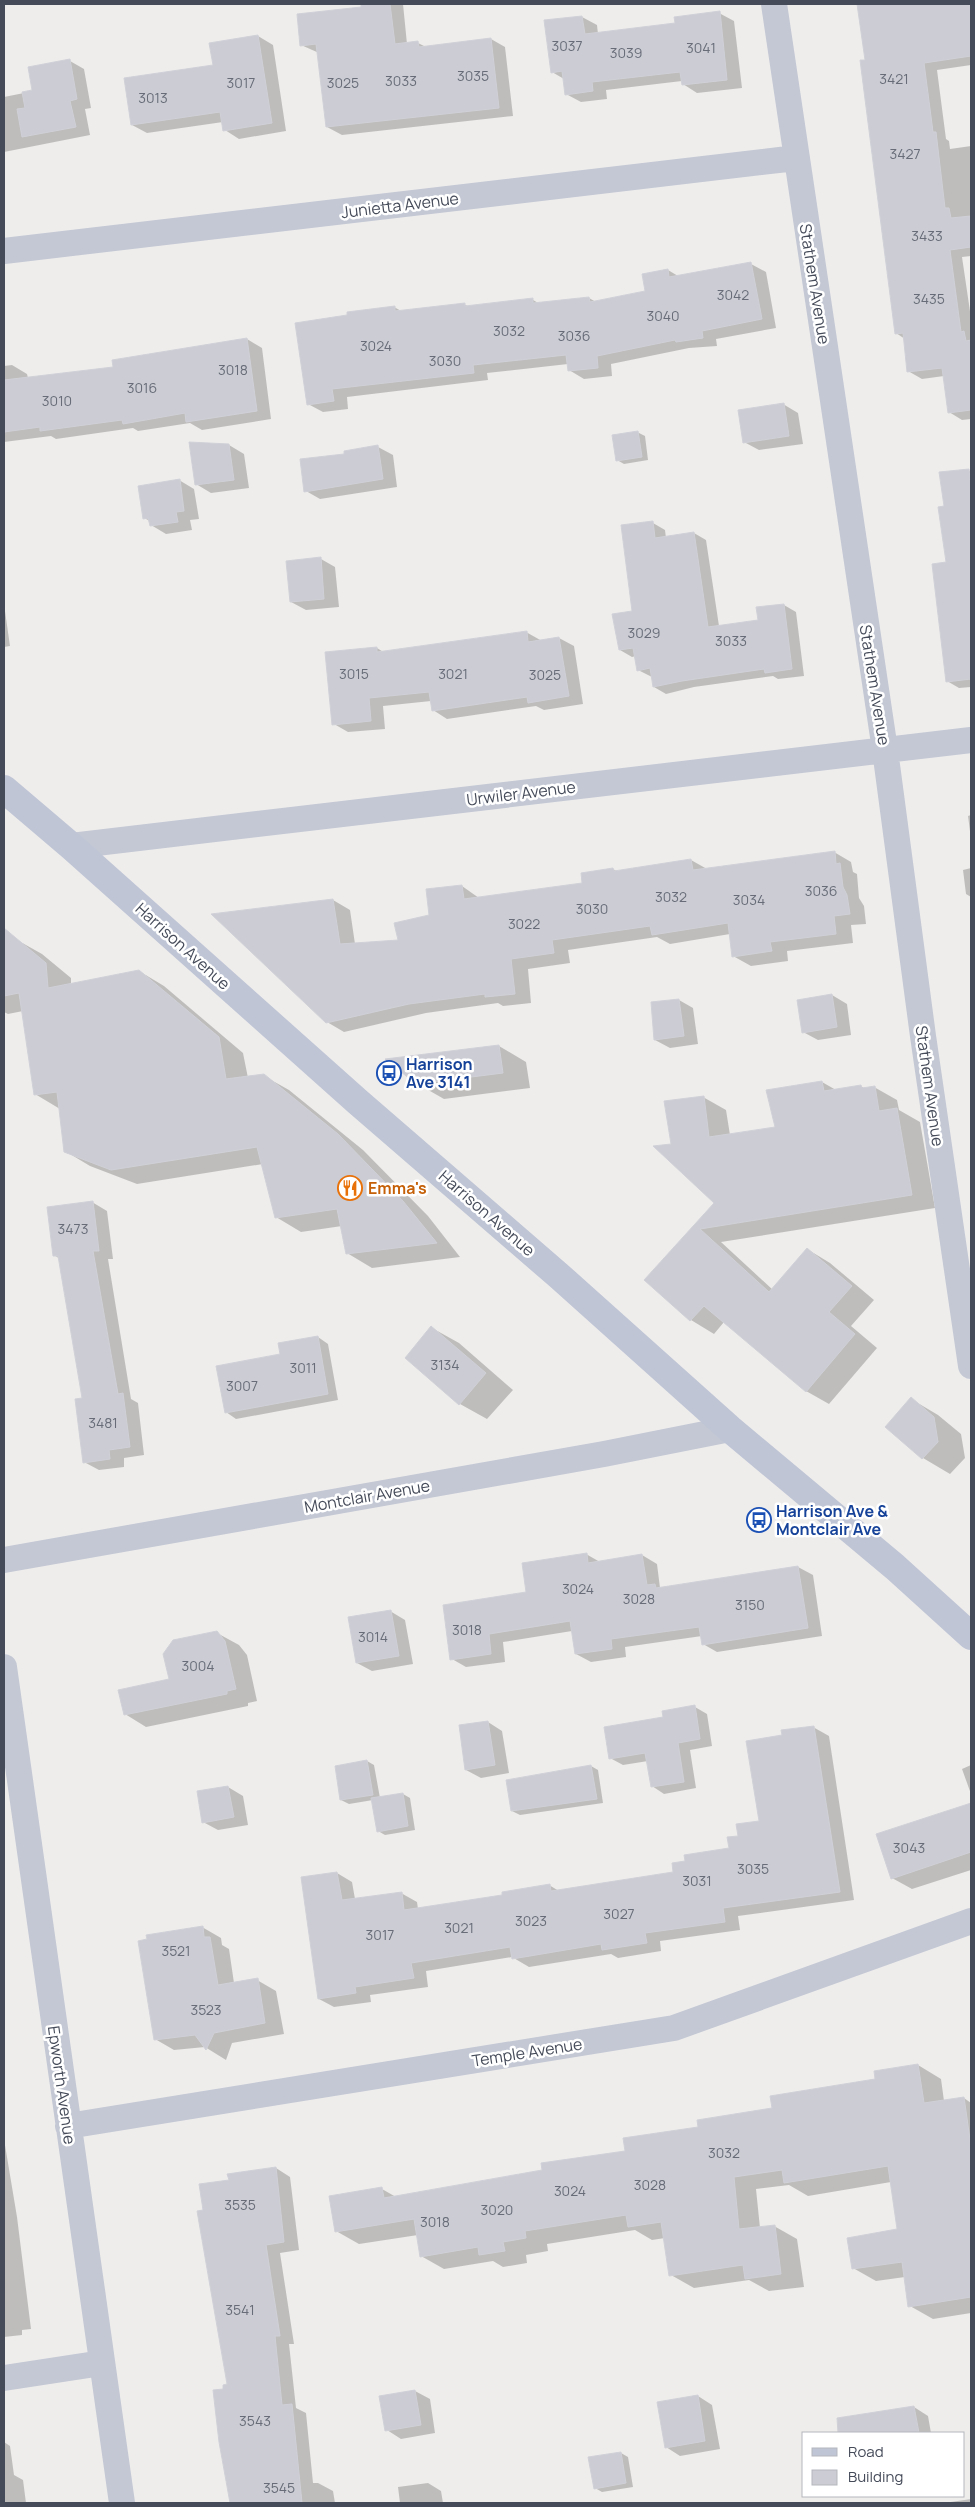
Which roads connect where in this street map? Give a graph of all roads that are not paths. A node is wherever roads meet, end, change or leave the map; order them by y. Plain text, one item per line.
1 (774, 4) edge
2 (796, 158) junction
3 (4, 251) edge
4 (971, 740) edge
5 (885, 750) junction
6 (4, 790) edge
7 (71, 846) junction
8 (971, 1366) edge
9 (730, 1429) junction
10 (4, 1560) edge
11 (971, 1636) edge
12 (4, 1667) edge
13 (971, 1921) edge
14 (68, 2126) junction
15 (102, 2363) junction
16 (4, 2378) edge
17 (122, 2503) edge

1 - 2 street, Stathem Avenue
2 - 3 street, Junietta Avenue
2 - 5 street, Stathem Avenue
4 - 5 street, Urwiler Avenue
5 - 7 street, Urwiler Avenue
5 - 8 street, Stathem Avenue
6 - 7 main road, Harrison Avenue
7 - 9 main road, Harrison Avenue
9 - 10 street, Montclair Avenue
9 - 11 main road, Harrison Avenue
12 - 14 street, Epworth Avenue
13 - 14 street, Temple Avenue
14 - 15 street, Epworth Avenue
15 - 16 street
15 - 17 street, Epworth Avenue

